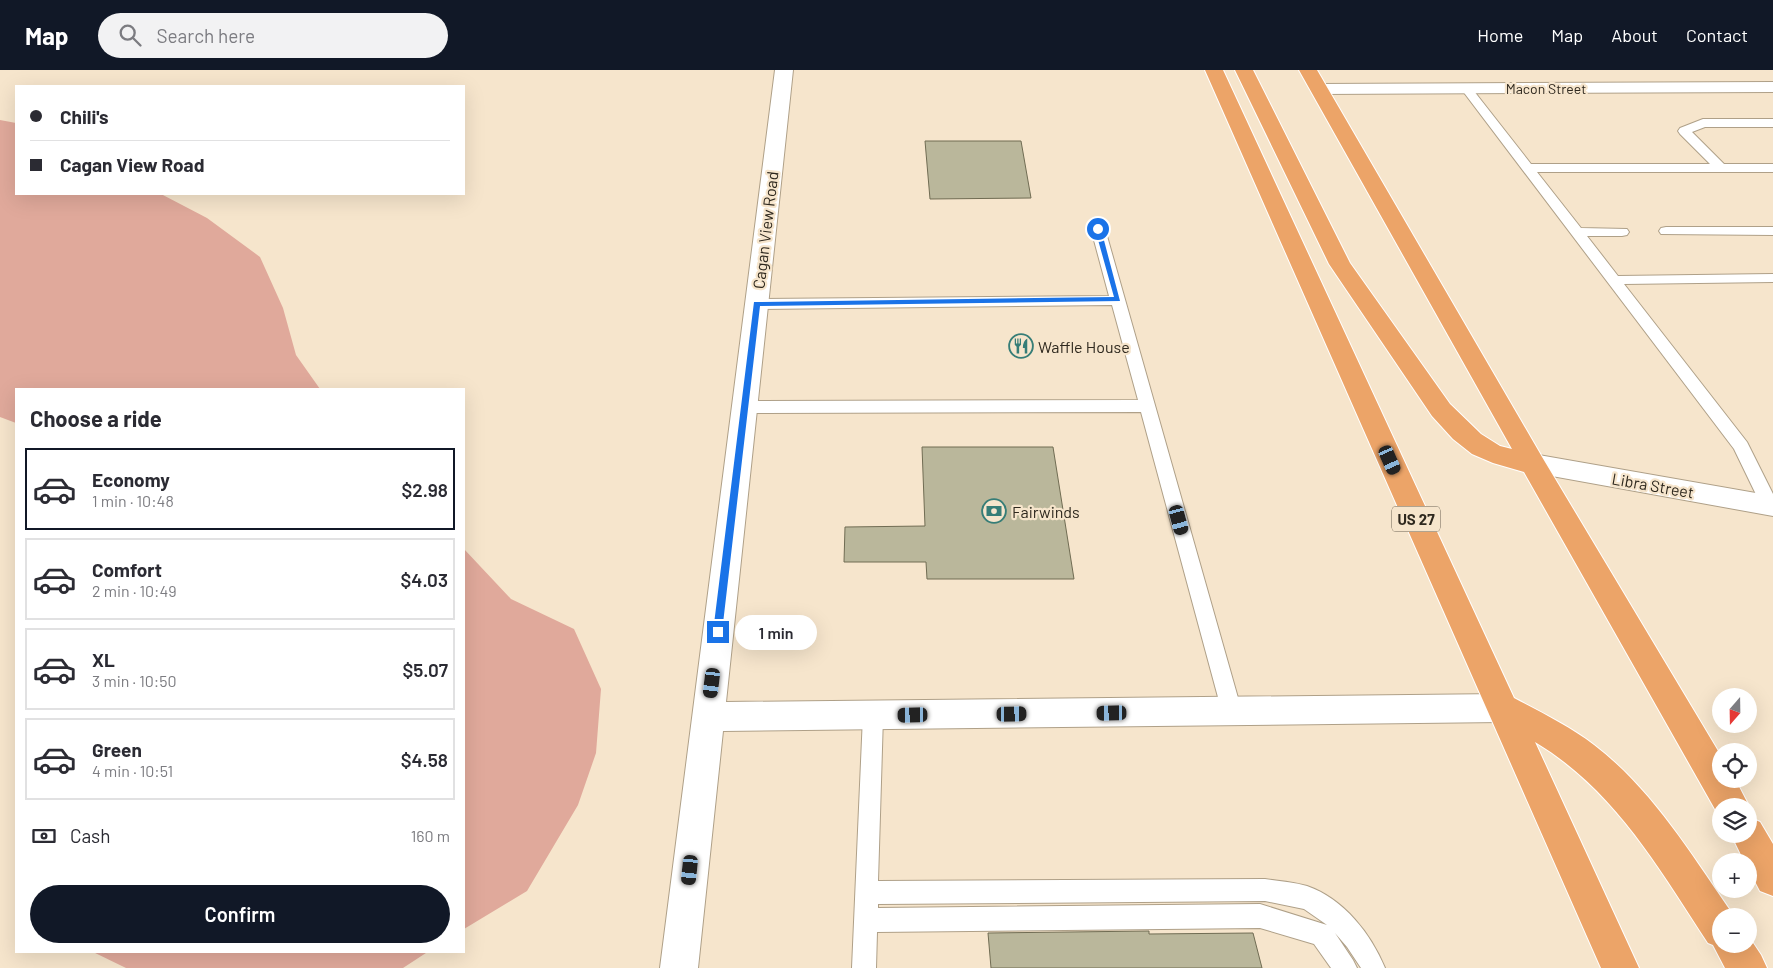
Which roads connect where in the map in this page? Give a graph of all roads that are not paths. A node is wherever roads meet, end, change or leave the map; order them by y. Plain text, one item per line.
1 (784, 70) edge
2 (1214, 70) edge
3 (1244, 70) edge
4 (1308, 70) edge
5 (1466, 88) junction
6 (1773, 88) edge
7 (1319, 89) junction
8 (1773, 123) edge
9 (1527, 168) junction
10 (1721, 168) junction
11 (1773, 168) edge
12 (1098, 229) dead end
13 (1666, 231) dead end
14 (1773, 231) edge
15 (1576, 232) junction
16 (1622, 232) dead end
17 (1773, 278) edge
18 (1613, 280) junction
19 (1118, 300) junction
20 (757, 304) junction
21 (1148, 406) junction
22 (744, 407) junction
23 (1532, 464) junction
24 (1771, 506) edge
25 (1502, 708) junction
26 (1232, 712) junction
27 (873, 716) junction
28 (708, 717) junction
29 (1727, 798) edge
30 (1753, 843) edge
31 (1773, 878) edge
32 (866, 893) junction
33 (1712, 917) edge
34 (866, 920) junction
35 (1737, 953) edge
36 (679, 968) edge
37 (864, 968) edge
38 (1345, 968) edge
39 (1373, 968) edge
40 (1620, 968) edge
41 (1748, 968) edge

1 - 20 street, Cagan View Road
2 - 25 highway, US 27
3 - 23 highway
4 - 7 highway
5 - 6 street, Macon Street
5 - 7 street, Macon Street
5 - 9 lane
7 - 23 highway
8 - 10 lane
9 - 10 lane
9 - 15 lane
10 - 11 lane
12 - 19 lane
13 - 14 lane
15 - 16 lane
15 - 18 lane
17 - 18 lane
18 - 24 lane
19 - 20 lane
19 - 21 lane
20 - 22 street, Cagan View Road
21 - 22 lane
21 - 26 lane
22 - 28 street, Cagan View Road
23 - 24 street, Libra Street
23 - 29 highway
25 - 26 street
25 - 33 highway
25 - 40 highway, US 27
26 - 27 street
27 - 28 street
27 - 32 lane
28 - 36 street, Cagan View Road
30 - 31 highway
32 - 34 lane
32 - 39 lane
34 - 37 lane
34 - 38 lane
35 - 41 highway

